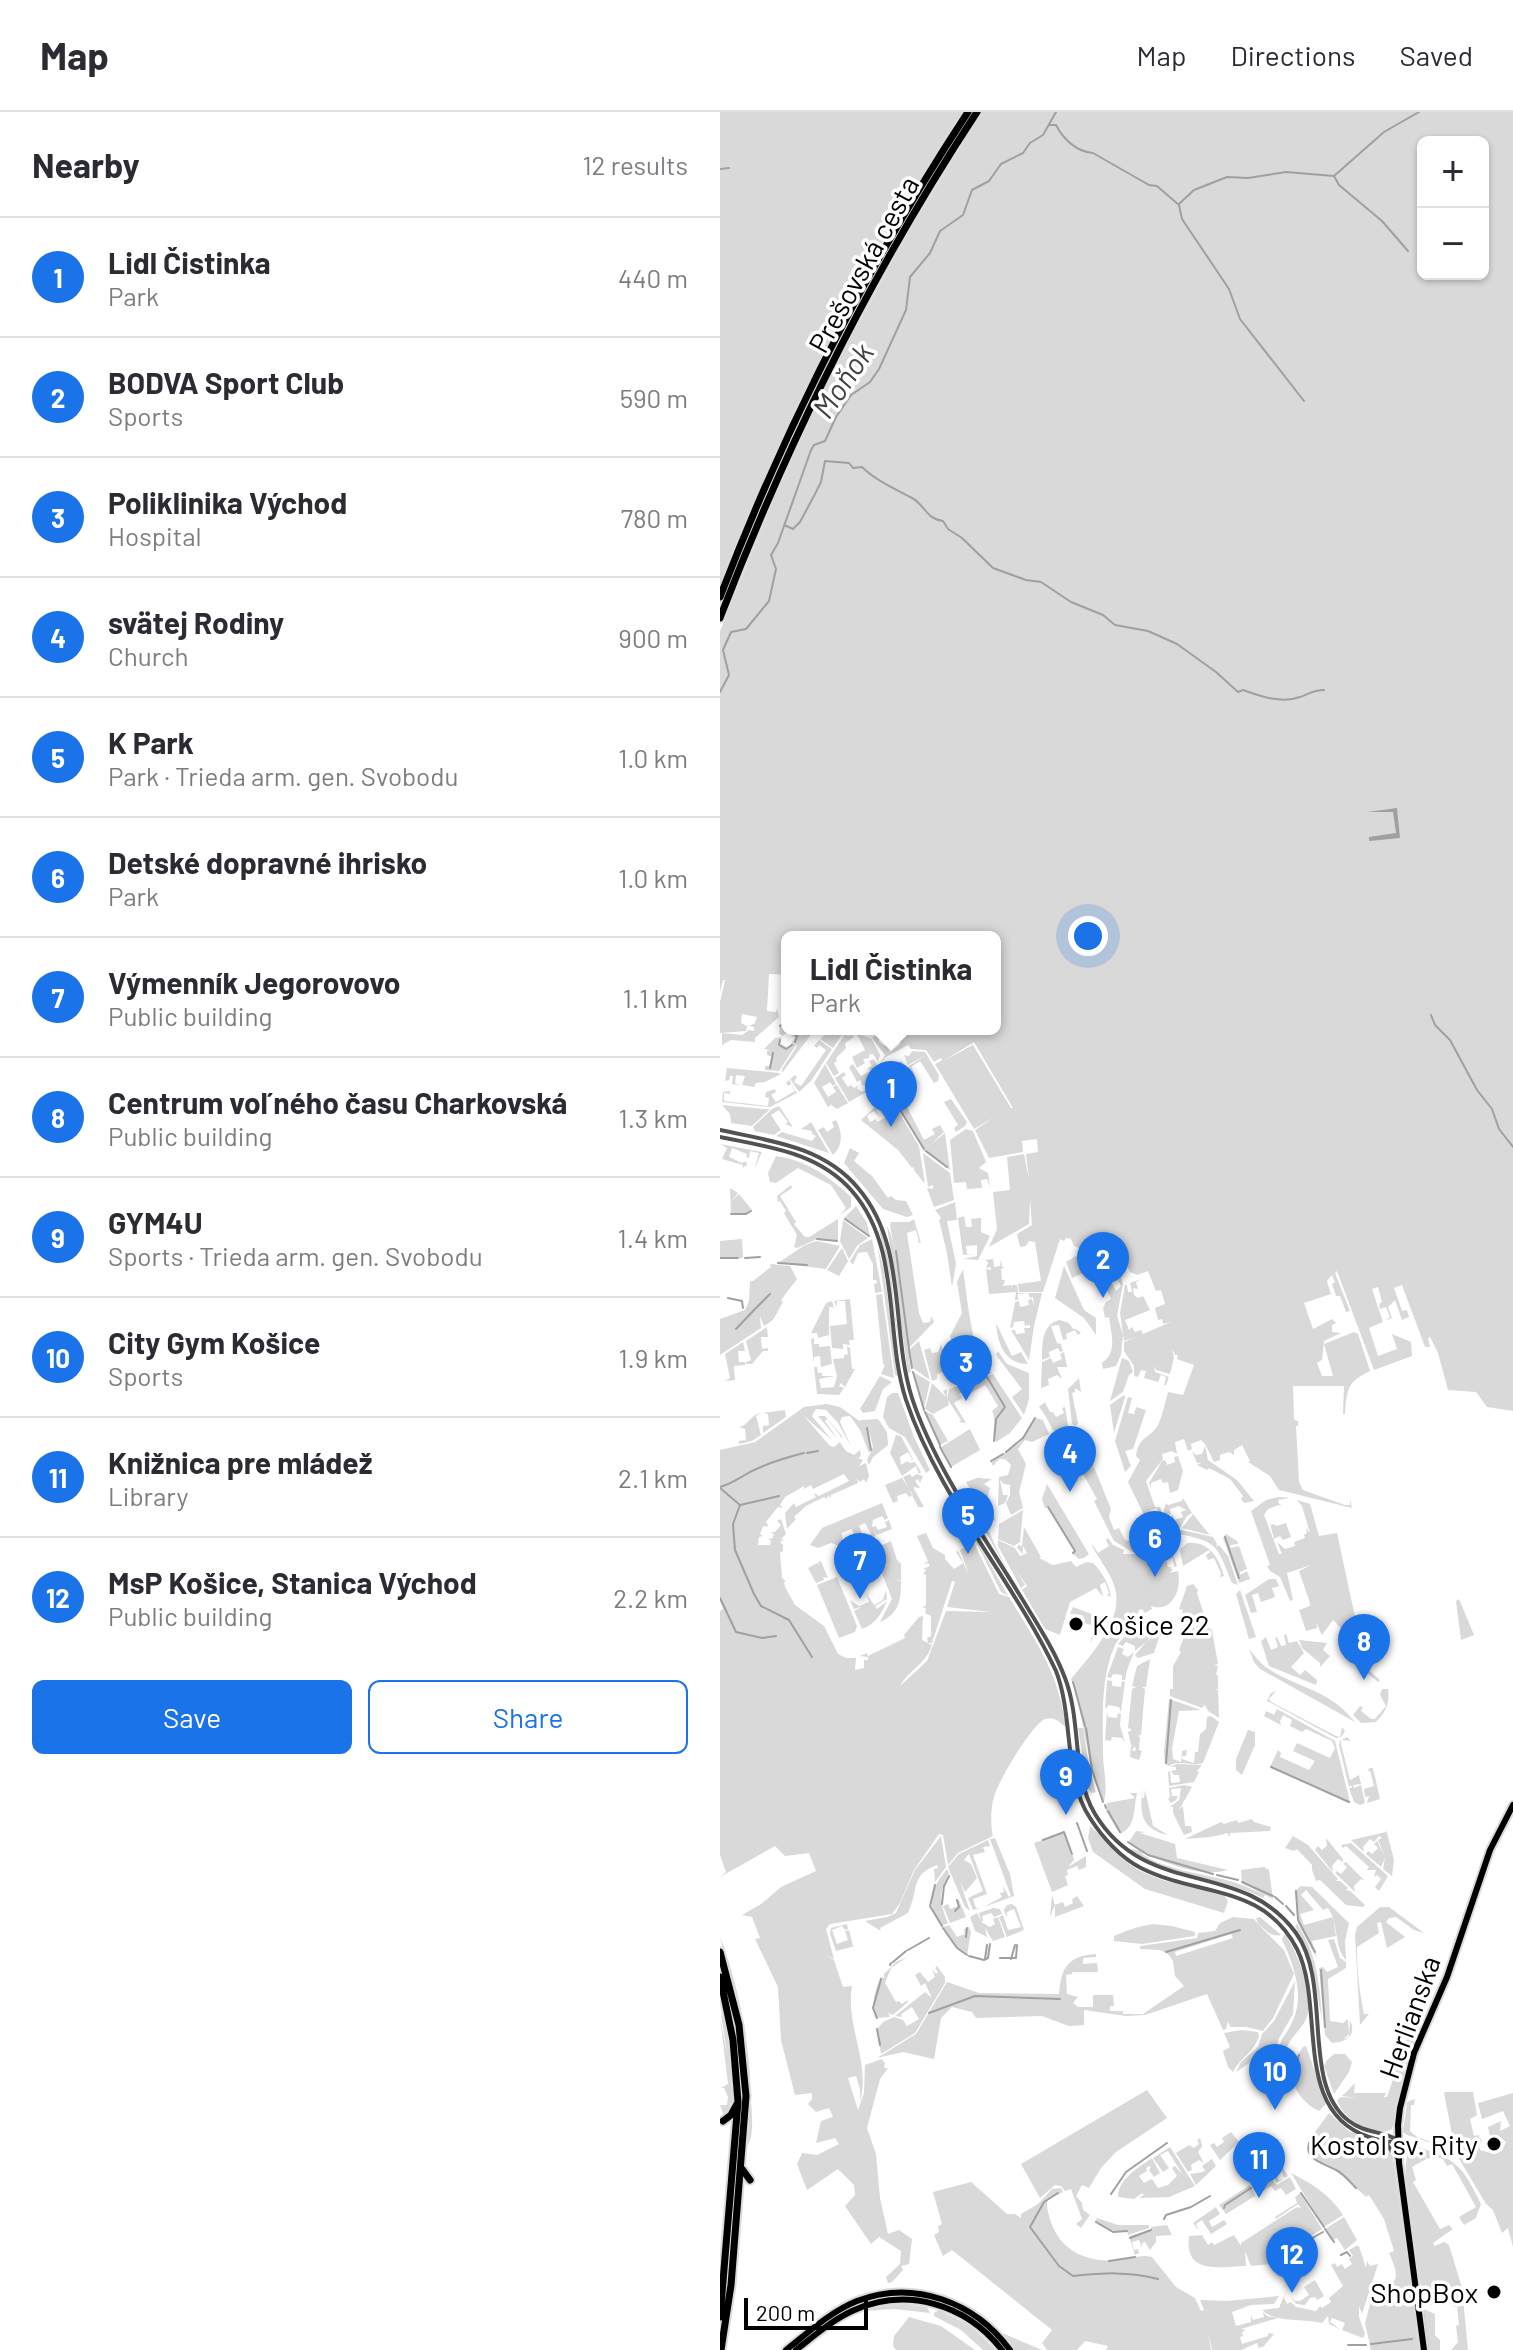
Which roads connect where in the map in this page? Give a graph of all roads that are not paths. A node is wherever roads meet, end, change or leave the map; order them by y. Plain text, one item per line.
1 (968, 112) edge
2 (977, 112) edge
3 (720, 597) edge
4 (720, 618) edge
5 (720, 1130) edge
6 (720, 1137) edge
7 (1011, 1587) junction
8 (1513, 1805) edge
9 (720, 1952) edge
10 (720, 1977) edge
11 (738, 2102) junction
12 (1336, 2111) junction
13 (1398, 2125) junction
14 (737, 2130) junction
15 (1385, 2135) junction
16 (1398, 2140) junction
17 (1384, 2142) junction
18 (1399, 2163) junction
19 (741, 2167) junction
20 (739, 2193) junction
21 (720, 2317) edge
22 (721, 2350) edge
23 (786, 2350) edge
24 (796, 2350) edge
25 (1002, 2350) edge
26 (1010, 2350) edge
27 (1424, 2350) edge

1 - 3 highway, Prešovská cesta
2 - 4 highway, Prešovská cesta
5 - 7 street
6 - 7 street
7 - 12 street
8 - 13 main road, Herlianska
9 - 19 highway
10 - 11 highway
11 - 14 highway
11 - 14 highway
12 - 15 street
12 - 17 street
13 - 15 street
13 - 16 main road, Herlianska
14 - 21 highway
15 - 16 street
16 - 17 street
16 - 18 main road, Herlianska
17 - 18 street
18 - 27 main road, Herlianska
19 - 20 highway
19 - 20 highway
20 - 22 highway
23 - 26 main road
24 - 25 main road

